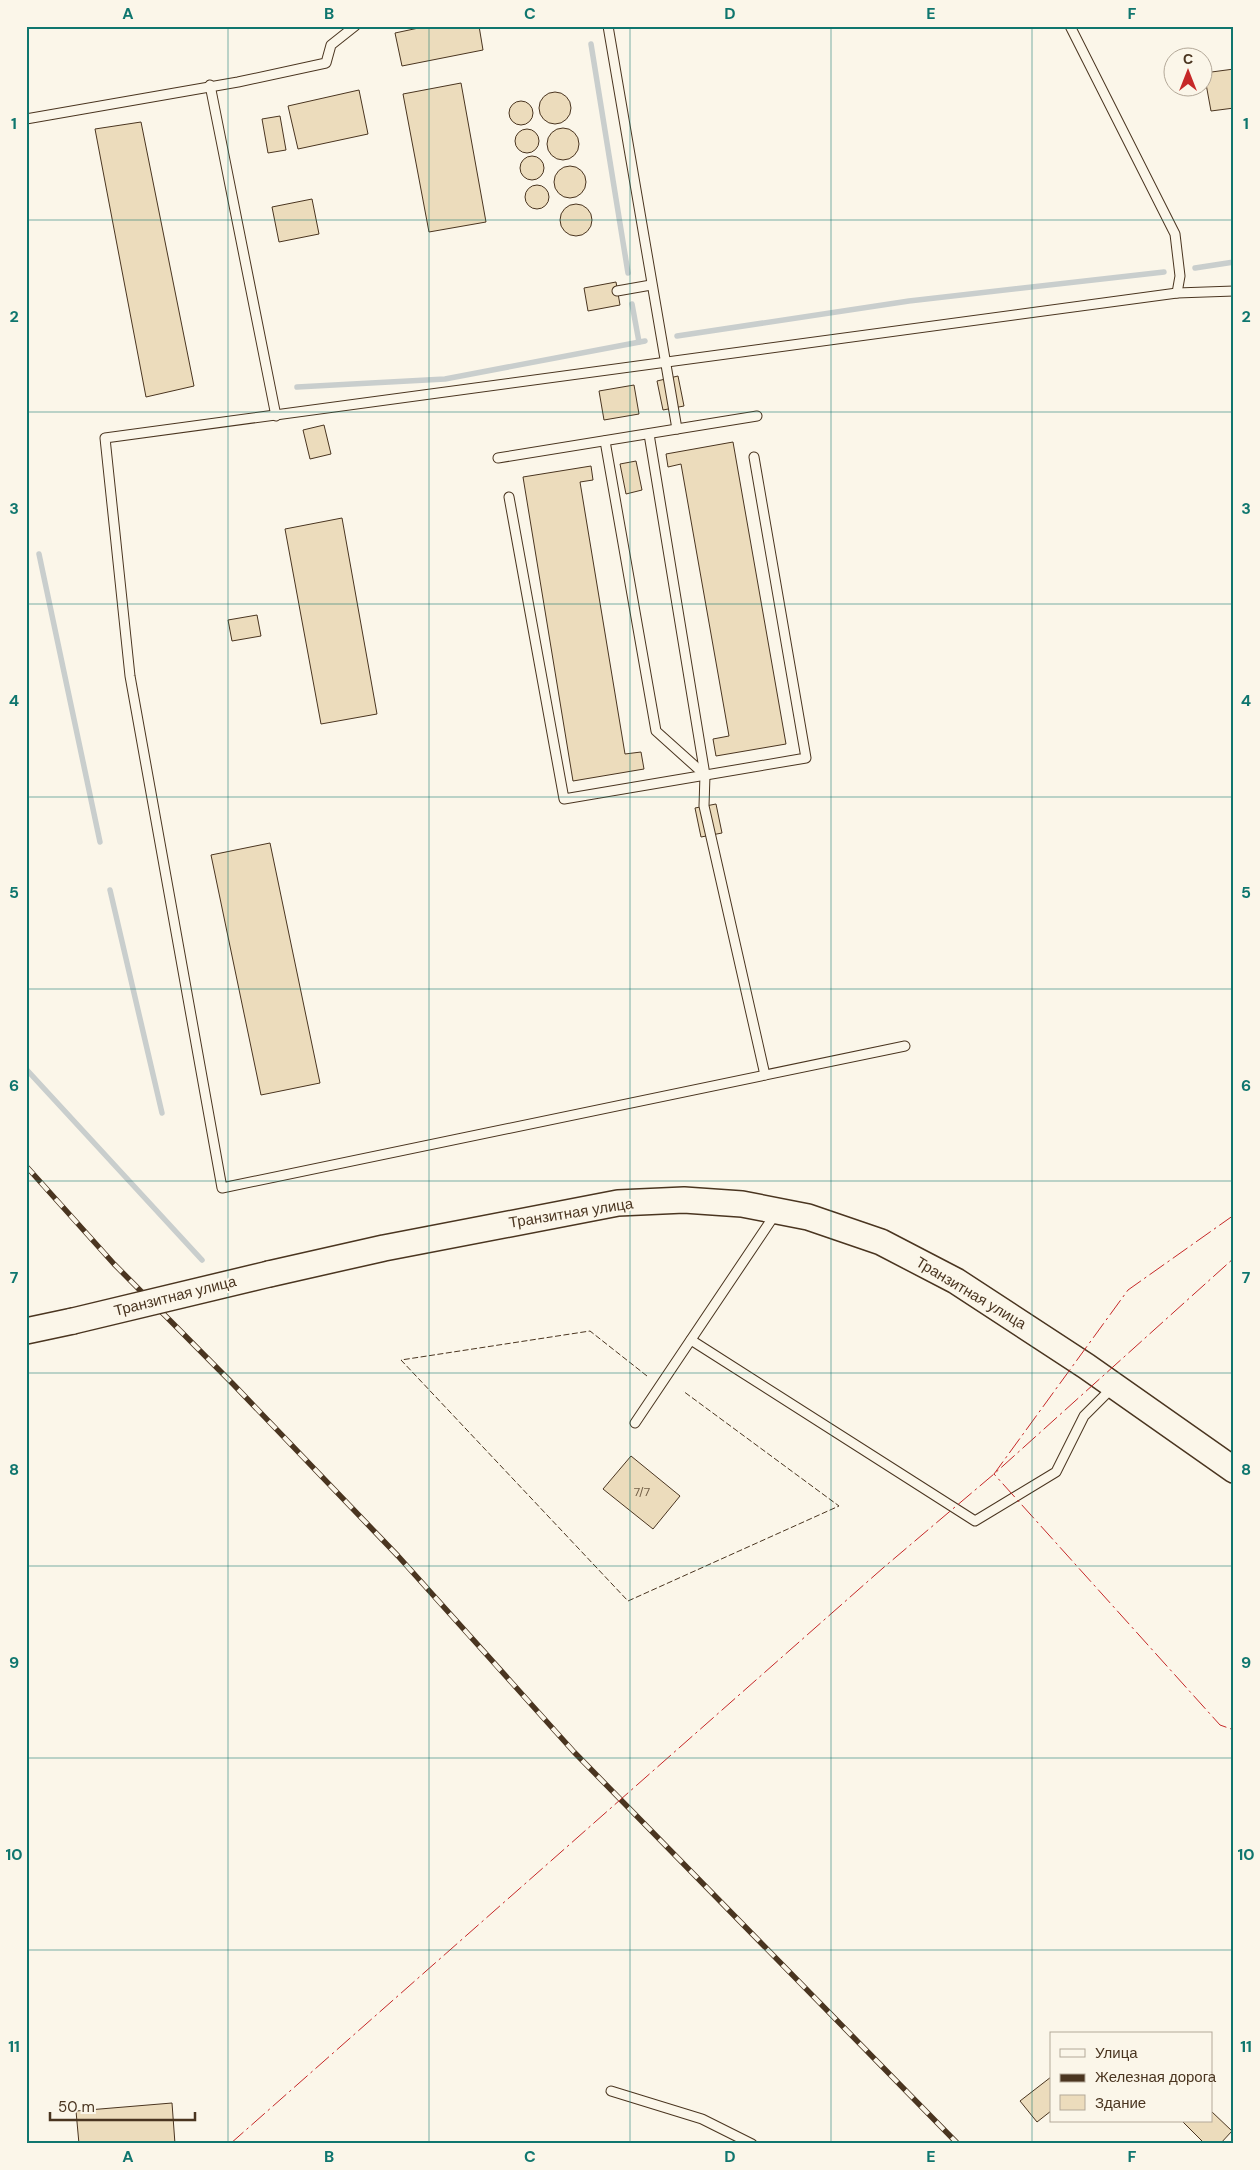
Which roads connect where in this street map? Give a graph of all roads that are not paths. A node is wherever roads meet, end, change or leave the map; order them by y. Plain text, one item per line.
1 (355, 26) edge
2 (608, 26) edge
3 (1070, 26) edge
4 (210, 85) junction
5 (26, 119) edge
6 (652, 285) junction
7 (1234, 290) edge
8 (617, 291) dead end
9 (1178, 293) junction
10 (665, 362) junction
11 (276, 416) junction
12 (757, 416) dead end
13 (677, 429) junction
14 (650, 434) junction
15 (605, 441) junction
16 (754, 457) dead end
17 (498, 458) dead end
18 (509, 497) dead end
19 (705, 775) junction
20 (905, 1046) dead end
21 (765, 1075) junction
22 (777, 1211) junction
23 (26, 1331) edge
24 (691, 1340) junction
25 (1114, 1386) junction
26 (635, 1423) dead end
27 (1234, 1470) edge
28 (611, 2091) dead end
29 (752, 2144) edge

1 - 4 lane
2 - 6 lane
3 - 9 lane
4 - 5 lane
4 - 11 lane
6 - 8 lane
6 - 10 lane
7 - 9 lane
9 - 10 lane
10 - 11 lane
10 - 13 lane
11 - 21 lane
12 - 13 lane
13 - 14 lane
14 - 15 lane
14 - 19 lane
15 - 17 lane
15 - 19 lane
16 - 19 lane
18 - 19 lane
19 - 21 lane
20 - 21 lane
22 - 23 main road, Транзитная улица, bridge
22 - 24 lane
22 - 25 main road, Транзитная улица
24 - 25 lane
24 - 26 lane
25 - 27 main road, Транзитная улица
28 - 29 lane

